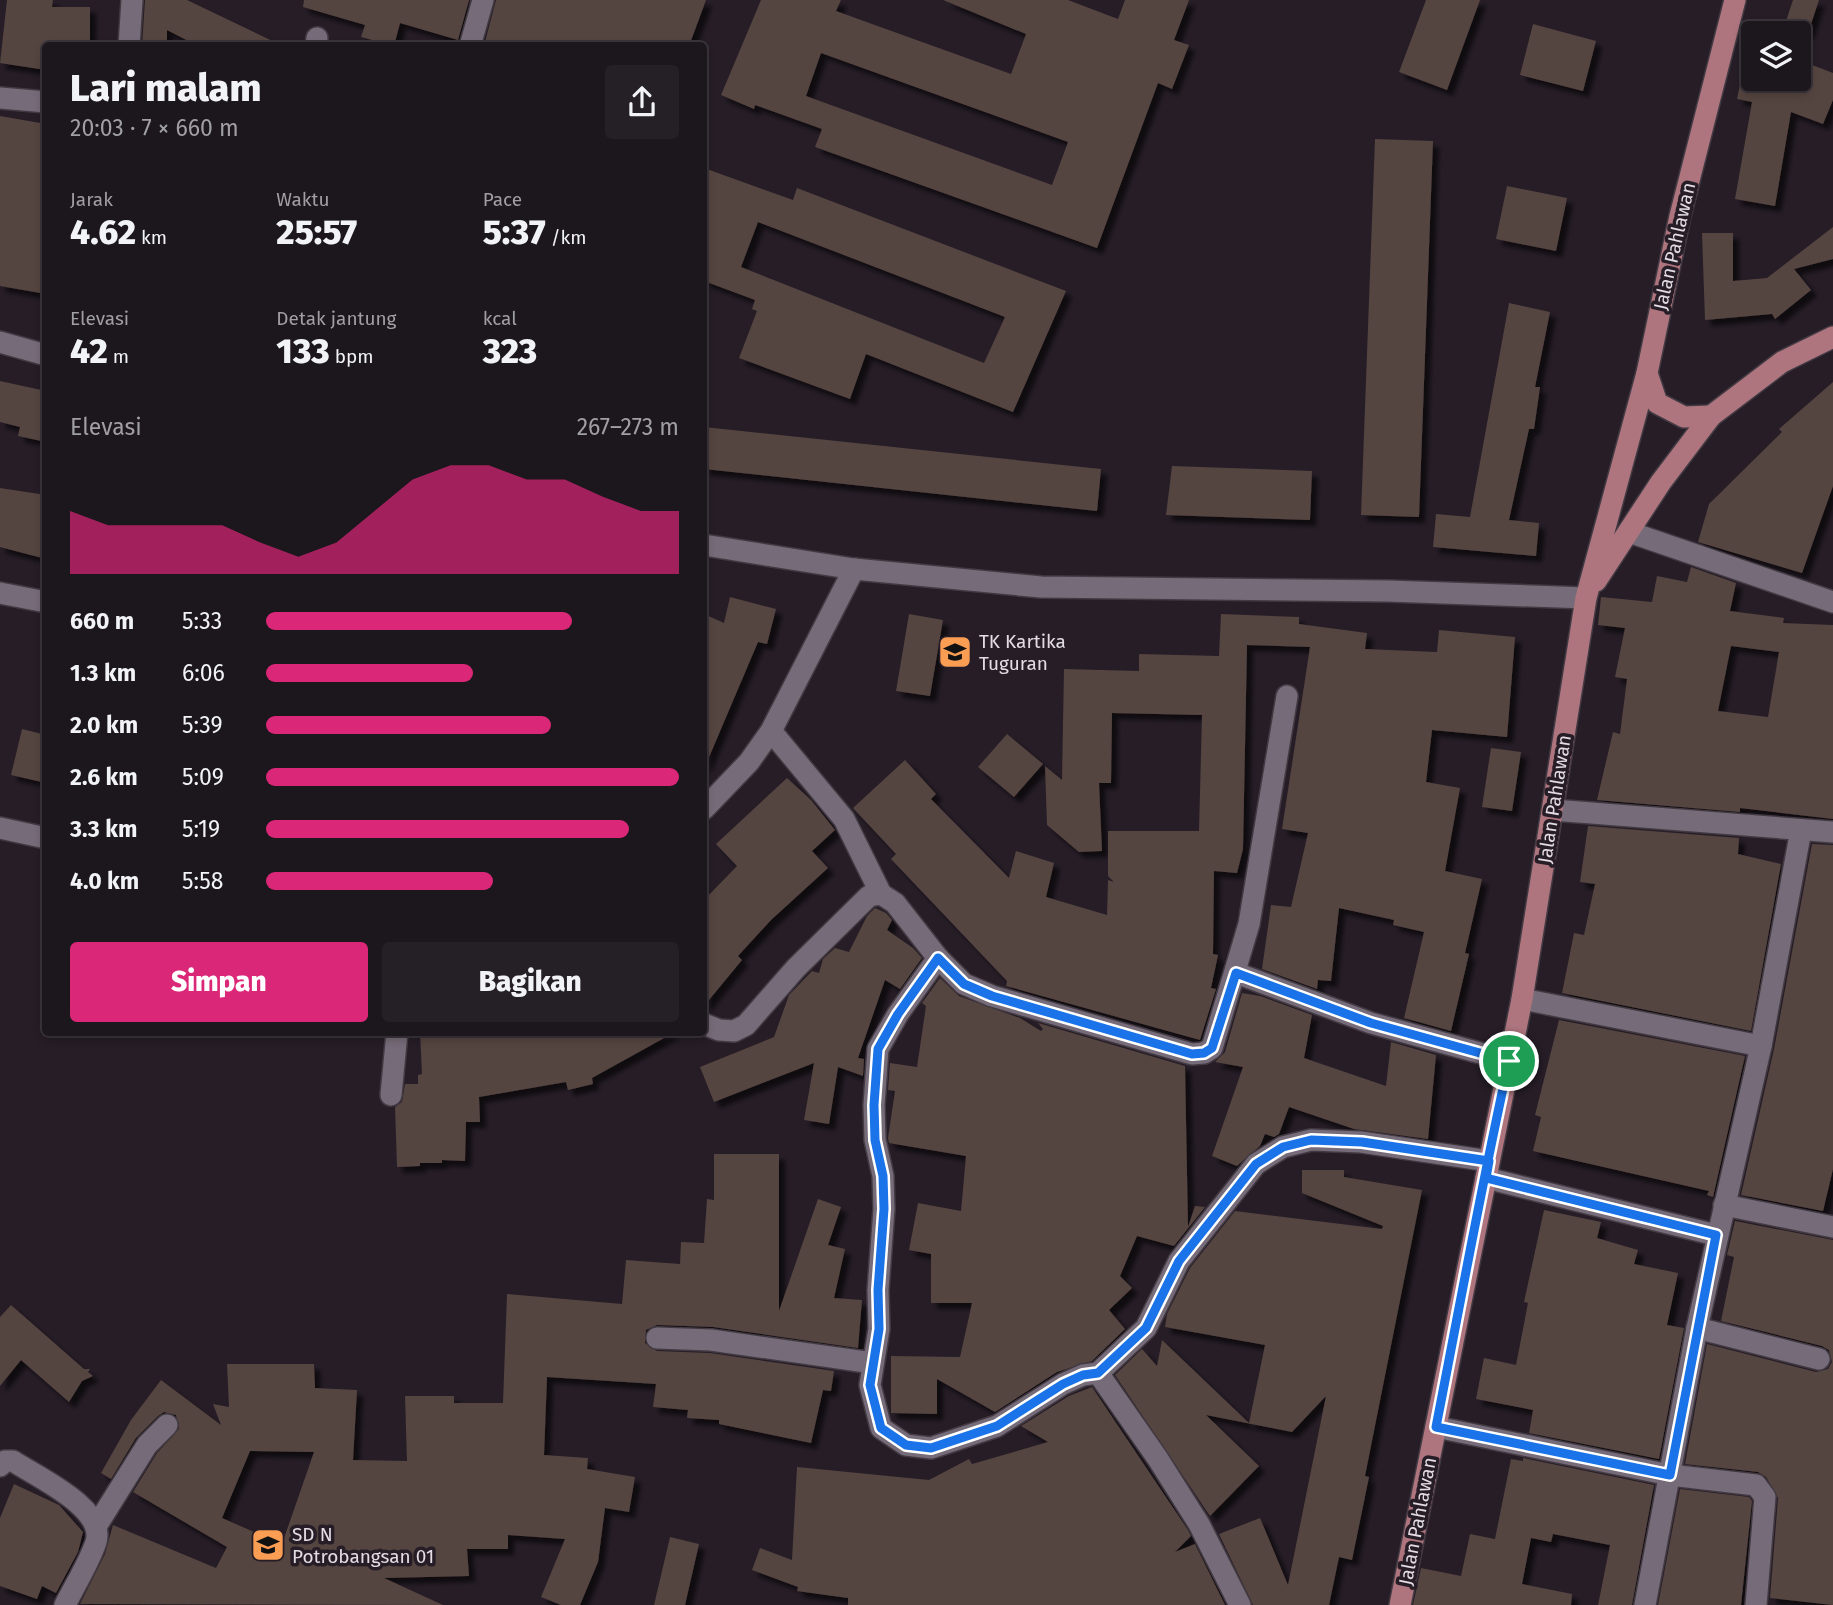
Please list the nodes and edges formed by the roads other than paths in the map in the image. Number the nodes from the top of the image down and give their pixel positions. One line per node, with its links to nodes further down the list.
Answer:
1 (132, 0): 4 (street)
2 (483, 0): 5 (street)
3 (1735, 0): 11 (main road, Jalan Pahlawan)
4 (129, 42)
5 (471, 42)
6 (0, 98): 7 (street)
7 (42, 102)
8 (0, 342): 10 (street)
9 (1831, 342): 12 (main road)
10 (42, 354)
11 (1647, 373): 12 (main road); 17 (main road, Jalan Pahlawan)
12 (1711, 416): 13 (main road)
13 (1629, 532): 17 (main road); 19 (street)
14 (707, 545): 15 (street)
15 (854, 569): 17 (street); 21 (street)
16 (0, 593): 18 (street)
17 (1586, 598): 23 (main road, Jalan Pahlawan)
18 (42, 601)
19 (1833, 602)
20 (1287, 696): 30 (street)
21 (771, 731): 22 (street); 28 (street)
22 (707, 806)
23 (1553, 810): 25 (street); 31 (main road, Jalan Pahlawan)
24 (0, 828): 27 (street)
25 (1801, 830): 26 (street); 34 (street)
26 (1833, 832)
27 (42, 837)
28 (881, 894): 29 (street); 32 (street)
29 (938, 958): 30 (street); 44 (street)
30 (1236, 973): 35 (street)
31 (1522, 999): 34 (street); 35 (main road, Jalan Pahlawan)
32 (707, 1025)
33 (397, 1036): 36 (street)
34 (1761, 1046): 38 (street)
35 (1509, 1061): 37 (main road, Jalan Pahlawan)
36 (391, 1095)
37 (1488, 1170): 40 (street); 45 (street); 47 (main road, Jalan Pahlawan)
38 (1724, 1205): 39 (street); 40 (street)
39 (1833, 1227)
40 (1716, 1235): 41 (street)
41 (1697, 1328): 43 (street); 49 (street)
42 (657, 1338): 44 (street)
43 (1819, 1359)
44 (873, 1363): 45 (street)
45 (1098, 1373): 52 (street)
46 (167, 1424): 50 (street)
47 (1436, 1427): 49 (street); 53 (main road, Jalan Pahlawan)
48 (0, 1466): 50 (street)
49 (1670, 1475): 54 (street); 55 (street)
50 (97, 1525): 51 (street)
51 (65, 1605)
52 (1240, 1605)
53 (1400, 1605)
54 (1645, 1605)
55 (1756, 1605)

